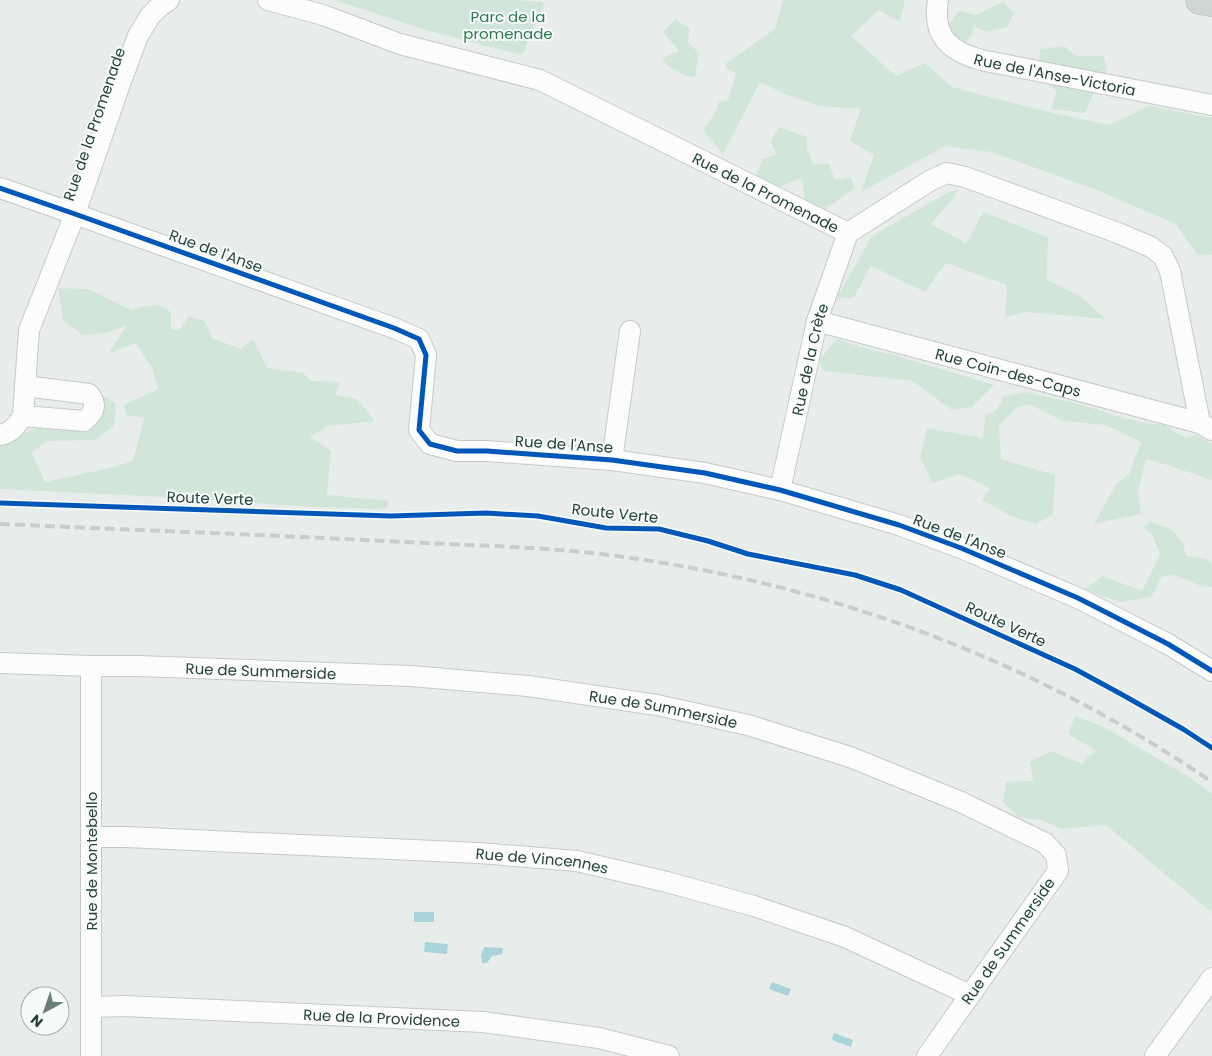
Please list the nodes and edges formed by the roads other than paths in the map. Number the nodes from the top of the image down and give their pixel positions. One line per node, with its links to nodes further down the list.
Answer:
1 (268, 0): 9 (street, Rue de la Promenade)
2 (938, 0): 6 (street, Rue de l'Anse-Victoria)
3 (1200, 0): 5 (main road)
4 (161, 2): 8 (street, Rue de la Promenade)
5 (1212, 2)
6 (1212, 105)
7 (0, 188): 8 (street, Rue de l'Anse)
8 (75, 214): 12 (street, Rue de la Promenade); 16 (street, Rue de l'Anse)
9 (848, 233): 10 (street, Rue de la Crète); 14 (street, Rue de la Promenade)
10 (817, 321): 14 (street, Rue Coin-des-Caps); 17 (street, Rue de la Crète)
11 (630, 331): 16 (street)
12 (26, 386): 13 (street, Rue de la Promenade); 13 (street)
13 (23, 416): 15 (street)
14 (1206, 427)
15 (3, 434)
16 (612, 460): 17 (street, Rue de l'Anse)
17 (780, 490): 20 (street, Rue de l'Anse)
18 (0, 663): 19 (street, Rue de Summerside)
19 (91, 666): 21 (street, Rue de Montebello); 23 (street, Rue de Summerside)
20 (1212, 671)
21 (92, 837): 23 (street, Rue de Vincennes); 24 (street, Rue de Montebello)
22 (1212, 978): 28 (street)
23 (970, 995): 27 (street, Rue de Summerside)
24 (91, 1006): 25 (street, Rue de Montebello); 26 (street, Rue de la Providence)
25 (90, 1056)
26 (669, 1056)
27 (927, 1056)
28 (1155, 1056)

